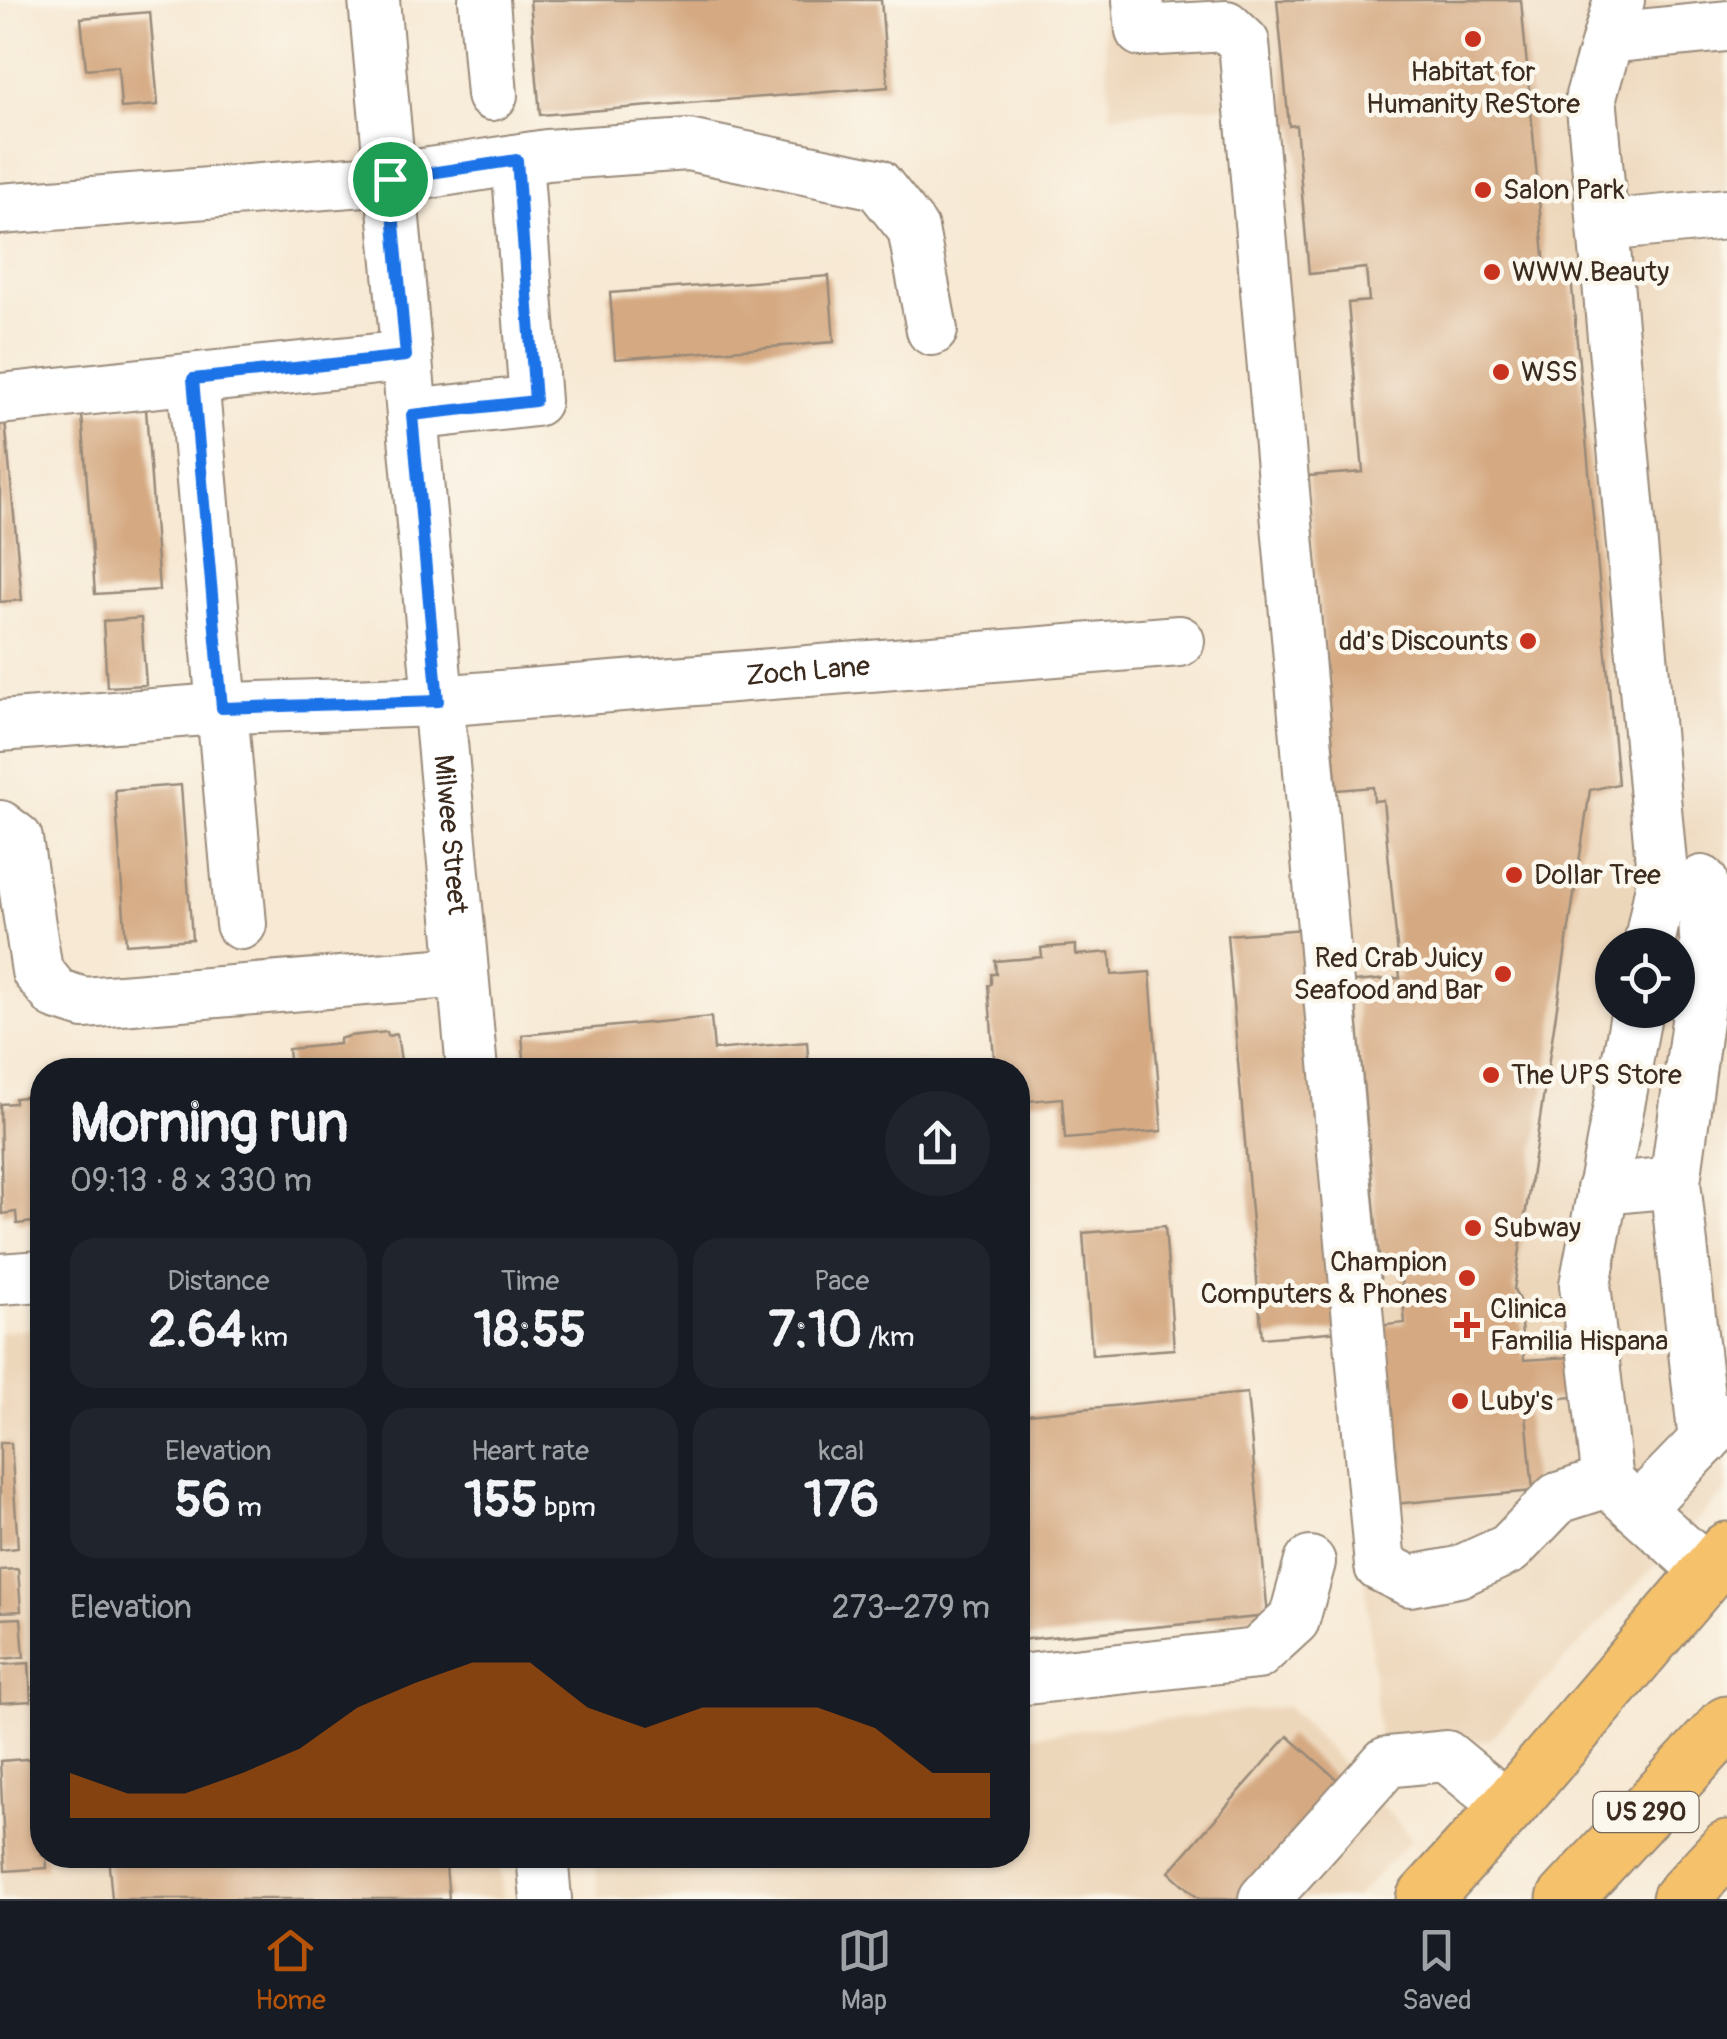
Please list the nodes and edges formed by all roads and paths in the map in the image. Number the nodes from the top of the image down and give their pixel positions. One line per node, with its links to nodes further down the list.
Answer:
1 (374, 0): 8 (street, Milwee Street)
2 (484, 0): 6 (street)
3 (1138, 0): 34 (street)
4 (1613, 19): 5 (street); 11 (street)
5 (1727, 26)
6 (492, 96)
7 (517, 160): 8 (street); 12 (street); 16 (street)
8 (390, 179): 9 (street); 13 (street, Milwee Street)
9 (0, 210)
10 (1727, 214): 11 (street)
11 (1603, 226): 22 (street)
12 (932, 330)
13 (406, 356): 14 (street); 16 (street, Milwee Street)
14 (193, 379): 15 (street); 19 (street)
15 (0, 400)
16 (412, 415): 18 (street, Milwee Street)
17 (1179, 641): 18 (street, Zoch Lane)
18 (438, 701): 19 (street, Zoch Lane); 26 (street, Milwee Street)
19 (222, 708): 20 (street, Zoch Lane); 23 (street)
20 (0, 726)
21 (0, 826): 26 (street)
22 (1696, 881): 24 (street); 25 (street)
23 (241, 924)
24 (1661, 928)
25 (1716, 954): 29 (street)
26 (462, 972): 28 (street, Milwee Street)
27 (1633, 1028): 30 (street)
28 (471, 1058)
29 (1675, 1182): 30 (street); 33 (street)
30 (1602, 1189): 34 (street)
31 (30, 1277): 32 (street)
32 (0, 1279)
33 (1715, 1429): 34 (street)
34 (1623, 1495): 35 (street)
35 (1717, 1561): 39 (main road)
36 (1310, 1562): 37 (street)
37 (1030, 1679)
38 (1727, 1724): 45 (main road, US 290)
39 (1508, 1806): 43 (street); 44 (main road)
40 (1727, 1848): 46 (main road)
41 (543, 1868): 42 (street)
42 (546, 1899)
43 (1264, 1899)
44 (1424, 1899)
45 (1565, 1899)
46 (1680, 1899)

